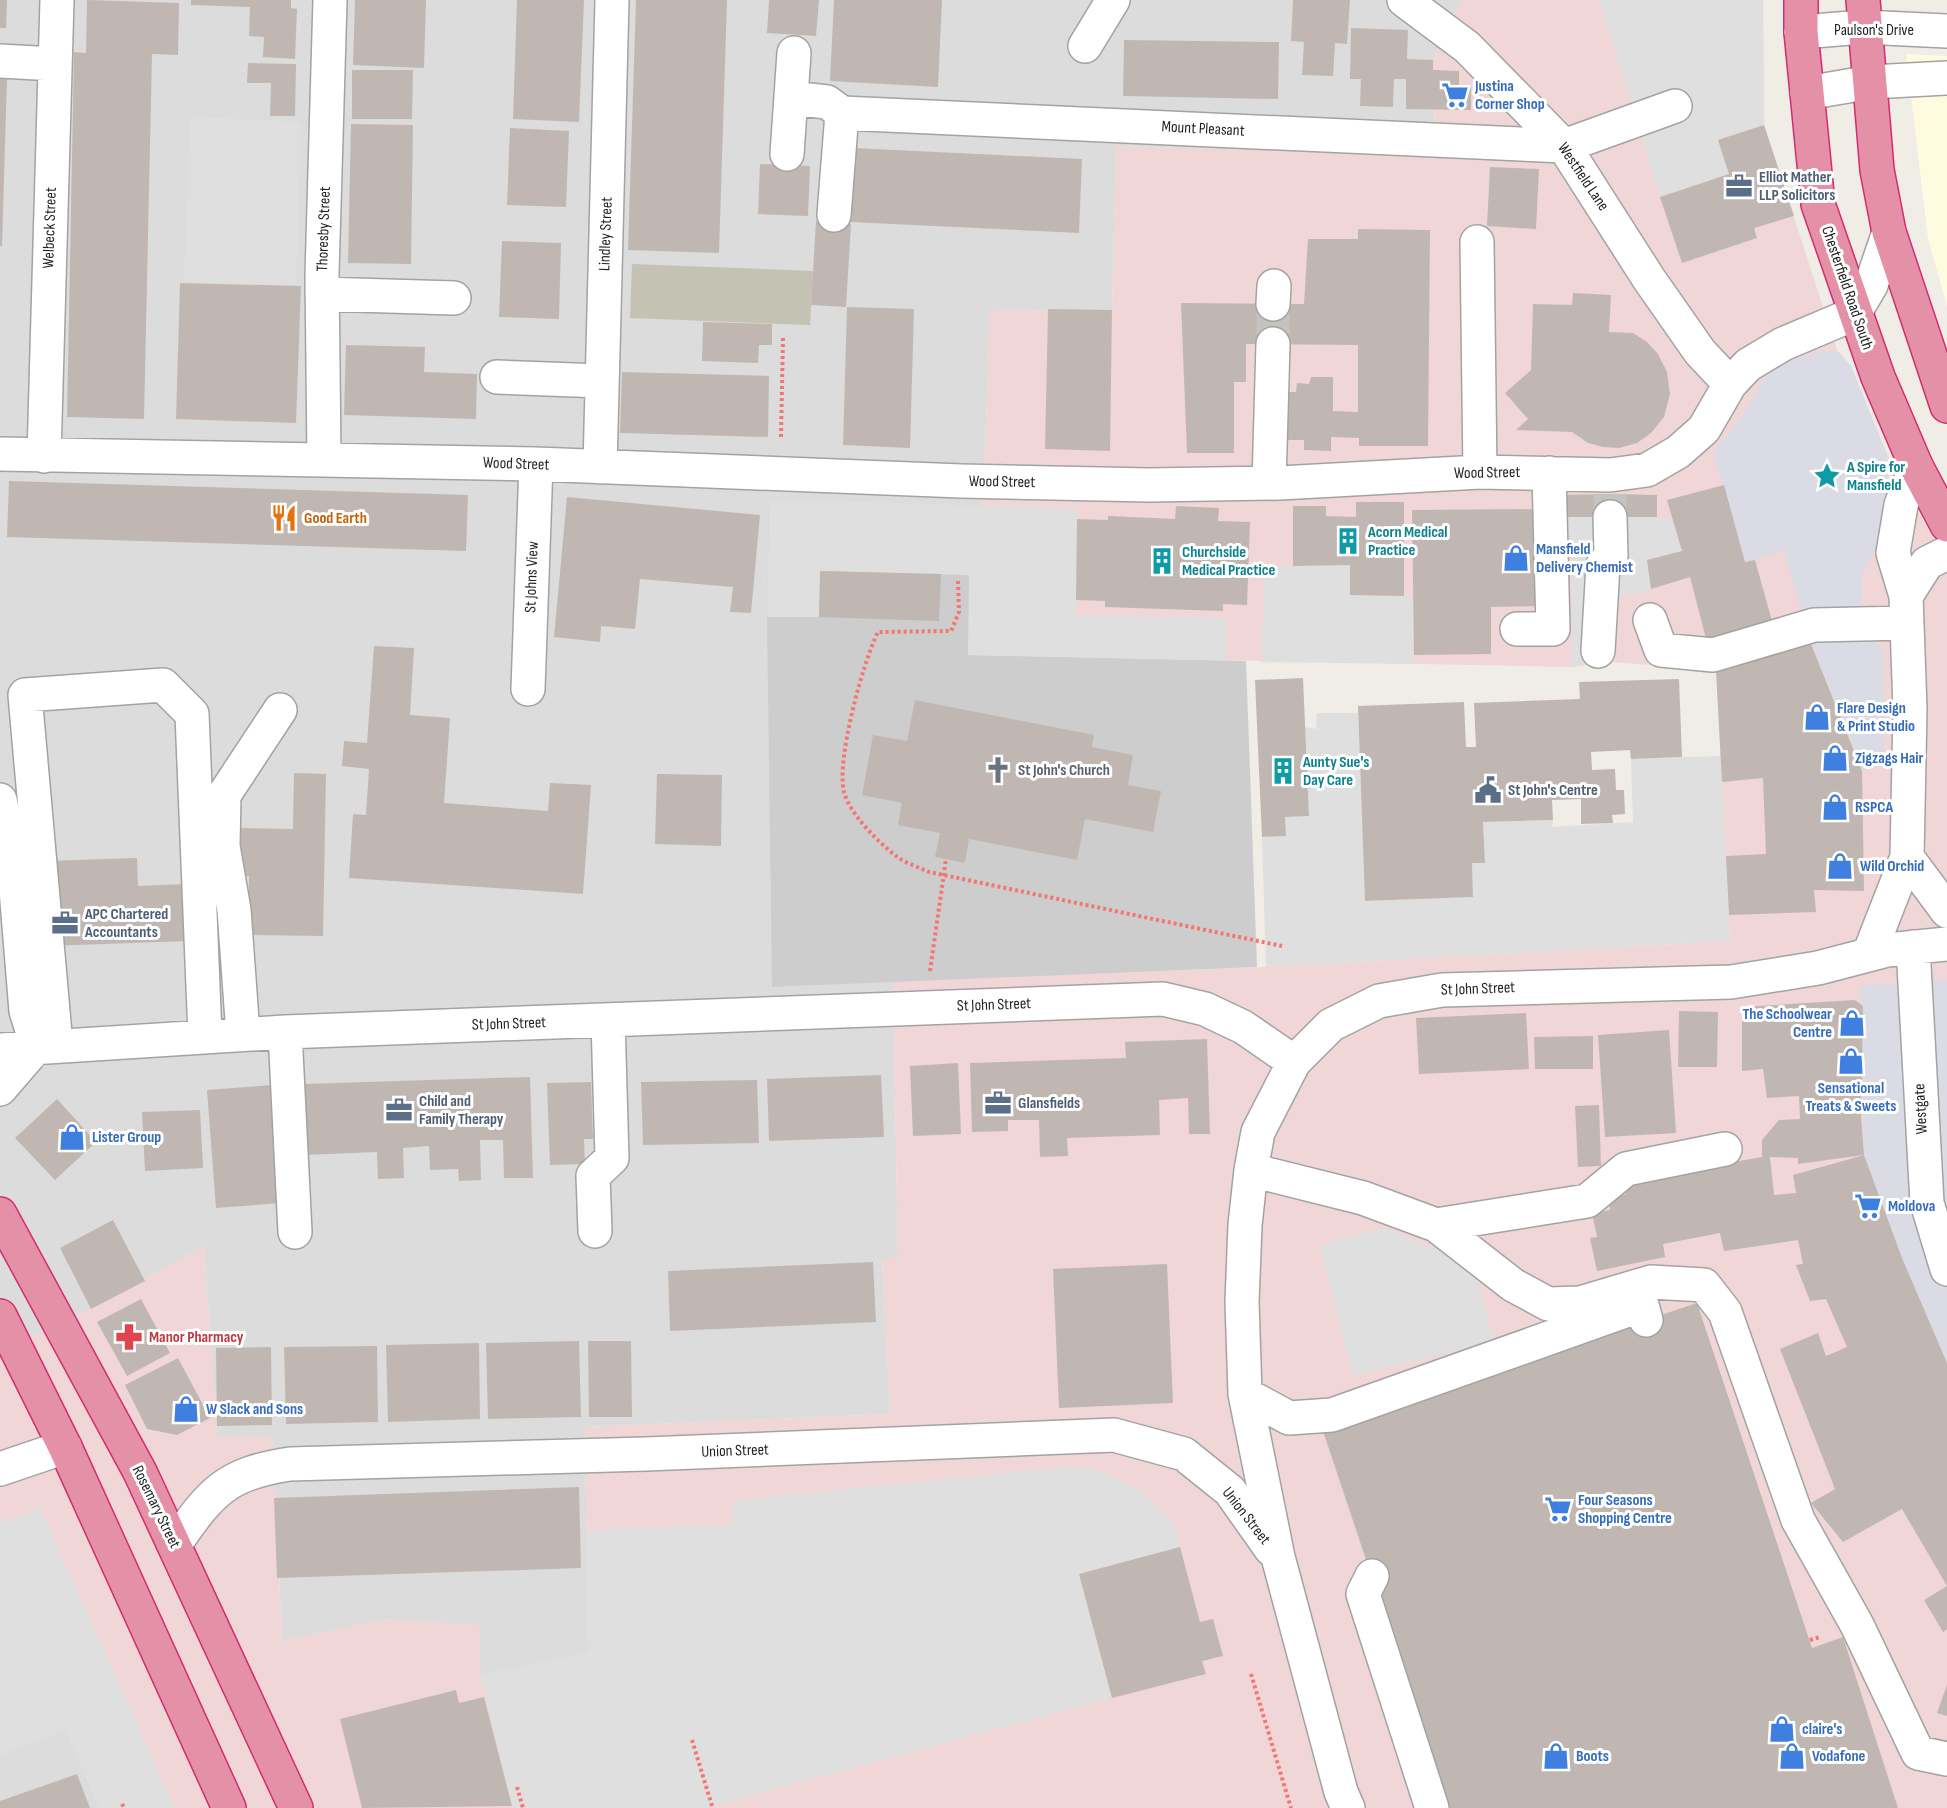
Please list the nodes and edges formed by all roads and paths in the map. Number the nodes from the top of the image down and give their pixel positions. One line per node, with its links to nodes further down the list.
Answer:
1 (57, 0): 13 (street, Welbeck Street)
2 (330, 0): 25 (street, Thoresby Street)
3 (612, 0): 31 (street, Lindley Street)
4 (1113, 0): 10 (street)
5 (1404, 0): 20 (street, Westfield Lane)
6 (1802, 0): 9 (highway, Chesterfield Road South)
7 (1863, 14): 8 (street, Paulson's Drive); 9 (street, Paulson's Drive); 15 (highway)
8 (1947, 31)
9 (1801, 32): 16 (highway, Chesterfield Road South)
10 (1085, 46)
11 (794, 53): 17 (street)
12 (0, 61): 13 (street)
13 (54, 64): 35 (street, Welbeck Street)
14 (1947, 78): 15 (street)
15 (1871, 82): 16 (street); 23 (highway)
16 (1807, 93): 27 (highway, Chesterfield Road South)
17 (791, 98): 19 (street); 21 (street)
18 (1675, 106): 20 (street)
19 (842, 113): 20 (street, Mount Pleasant); 22 (street)
20 (1564, 146): 32 (street, Westfield Lane)
21 (787, 154)
22 (834, 215)
23 (1889, 232): 27 (street); 33 (highway)
24 (1478, 243): 40 (street)
25 (322, 294): 26 (street); 36 (street, Thoresby Street)
26 (454, 298)
27 (1854, 314): 32 (street, Wood Street); 38 (highway, Chesterfield Road South)
28 (783, 337): 42 (path)
29 (1273, 344): 43 (street)
30 (497, 377): 31 (street)
31 (601, 381): 39 (street, Lindley Street)
32 (1730, 384): 44 (street, Wood Street)
33 (1947, 406)
34 (0, 454): 35 (street, Wood Street)
35 (44, 456): 36 (street, Wood Street)
36 (324, 459): 37 (street, Wood Street)
37 (536, 464): 39 (street, Wood Street); 52 (street, St Johns View)
38 (1916, 466): 45 (highway, Chesterfield Road South); 48 (street)
39 (600, 467): 42 (street, Wood Street)
40 (1480, 472): 41 (street, Wood Street); 43 (street, Wood Street)
41 (1550, 473): 44 (street, Wood Street); 50 (street)
42 (780, 474): 43 (street, Wood Street)
43 (1269, 483)
44 (1610, 496): 51 (street)
45 (1947, 525)
46 (1947, 553): 48 (street)
47 (958, 581): 57 (path)
48 (1906, 610): 49 (street); 55 (street)
49 (1650, 620)
50 (1517, 629)
51 (1598, 651)
52 (528, 689)
53 (280, 710): 66 (street)
54 (0, 800): 68 (street)
55 (1907, 857): 58 (street); 62 (street)
56 (946, 859): 57 (path)
57 (944, 875): 60 (path); 63 (path)
58 (1947, 911)
59 (1947, 944): 61 (street, St John Street)
60 (1282, 946)
61 (1913, 947): 62 (street, St John Street); 78 (street, Westgate)
62 (1869, 954): 70 (street, St John Street)
63 (924, 1008): 64 (street, St John Street); 70 (street, St John Street)
64 (608, 1020): 65 (street, St John Street); 76 (street)
65 (285, 1032): 66 (street, St John Street); 77 (street)
66 (243, 1034): 67 (street, St John Street)
67 (205, 1036): 68 (street, St John Street); 68 (street)
68 (46, 1045): 69 (street, St John Street); 71 (street)
69 (0, 1050)
70 (1294, 1062): 73 (street)
71 (0, 1089)
72 (1725, 1149): 75 (street)
73 (1251, 1170): 75 (street); 81 (street)
74 (0, 1214): 84 (highway, Rosemary Street)
75 (1436, 1225): 89 (street)
76 (595, 1231)
77 (295, 1232)
78 (1947, 1269)
79 (0, 1316): 82 (highway)
80 (1646, 1320): 81 (street)
81 (1245, 1394): 85 (street)
82 (65, 1447): 83 (street); 93 (highway)
83 (0, 1469)
84 (175, 1544): 85 (street, Union Street); 94 (highway, Rosemary Street)
85 (1278, 1557): 91 (street)
86 (1371, 1576): 97 (street)
87 (1251, 1674): 96 (path)
88 (692, 1740): 92 (path)
89 (1947, 1759)
90 (518, 1786): 95 (path)
91 (1341, 1802)
92 (712, 1806)
93 (229, 1808)
94 (296, 1808)
95 (523, 1808)
96 (1291, 1808)
97 (1432, 1808)

